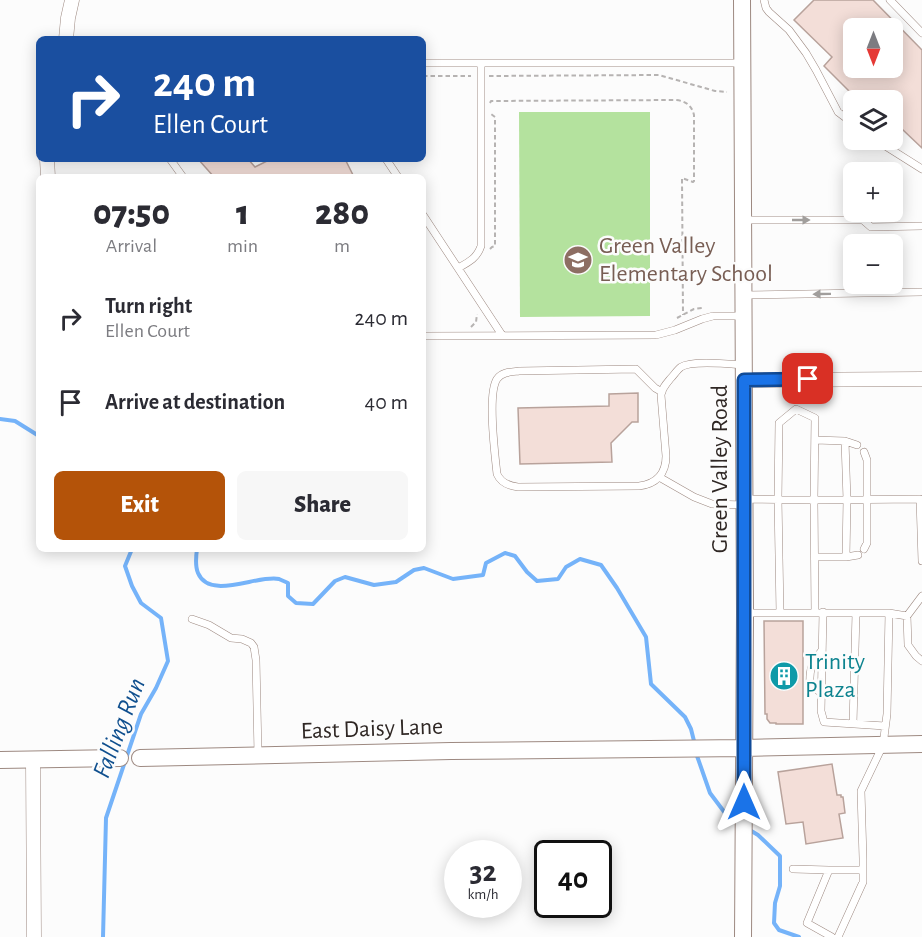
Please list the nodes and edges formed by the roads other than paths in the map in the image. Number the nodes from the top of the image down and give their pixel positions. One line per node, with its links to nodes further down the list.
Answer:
1 (72, 0): 6 (street)
2 (742, 0): 9 (street, Green Valley Road)
3 (764, 0): 10 (lane)
4 (890, 0): 5 (lane)
5 (922, 33)
6 (66, 36)
7 (426, 63): 8 (lane)
8 (481, 63): 9 (lane); 16 (lane)
9 (742, 63): 14 (street, Green Valley Road)
10 (843, 116)
11 (892, 150): 12 (lane)
12 (922, 169)
13 (426, 220): 16 (lane)
14 (742, 220): 15 (lane, one-way to 15); 18 (street, Green Valley Road)
15 (922, 226)
16 (458, 268): 20 (lane)
17 (922, 292): 18 (lane, one-way to 18)
18 (742, 295): 19 (street, Green Valley Road)
19 (743, 316): 20 (lane); 22 (street, Green Valley Road)
20 (502, 335): 21 (lane)
21 (426, 336)
22 (744, 372): 23 (street); 24 (lane); 34 (street, Green Valley Road)
23 (922, 379)
24 (662, 392): 29 (lane); 29 (lane)
25 (815, 440): 26 (lane); 30 (lane); 31 (lane)
26 (845, 441): 27 (lane); 32 (lane)
27 (857, 445)
28 (864, 452): 33 (lane)
29 (659, 477): 34 (lane)
30 (778, 499): 31 (lane); 34 (lane); 41 (lane)
31 (814, 500): 32 (lane); 36 (lane)
32 (847, 500): 33 (lane); 35 (lane)
33 (866, 500): 35 (lane); 37 (lane)
34 (744, 502): 40 (street, Green Valley Road)
35 (846, 556): 36 (lane)
36 (815, 557): 39 (lane)
37 (922, 561)
38 (922, 596): 44 (lane)
39 (819, 612): 41 (lane); 42 (lane); 46 (lane)
40 (745, 613): 41 (lane); 53 (street, Green Valley Road)
41 (780, 613)
42 (856, 613): 43 (lane); 49 (lane)
43 (889, 613): 44 (lane); 50 (lane)
44 (907, 616): 47 (lane)
45 (192, 619): 54 (lane)
46 (822, 650): 48 (lane); 48 (lane)
47 (922, 661)
48 (821, 693): 49 (lane)
49 (853, 724): 50 (lane)
50 (885, 726): 52 (lane)
51 (922, 744): 52 (street, East Daisy Lane)
52 (883, 745): 53 (street, East Daisy Lane); 61 (lane)
53 (744, 748): 54 (street, East Daisy Lane); 63 (street, Green Valley Road)
54 (258, 756): 56 (street, East Daisy Lane)
55 (120, 758): 56 (street, East Daisy Lane); 58 (street, East Daisy Lane)
56 (140, 758)
57 (0, 760): 58 (street, East Daisy Lane)
58 (33, 760): 62 (street)
59 (793, 869): 60 (lane)
60 (829, 870): 61 (lane); 64 (lane)
61 (863, 870): 65 (lane)
62 (34, 937)
63 (743, 937)
64 (832, 937)
65 (838, 937)

